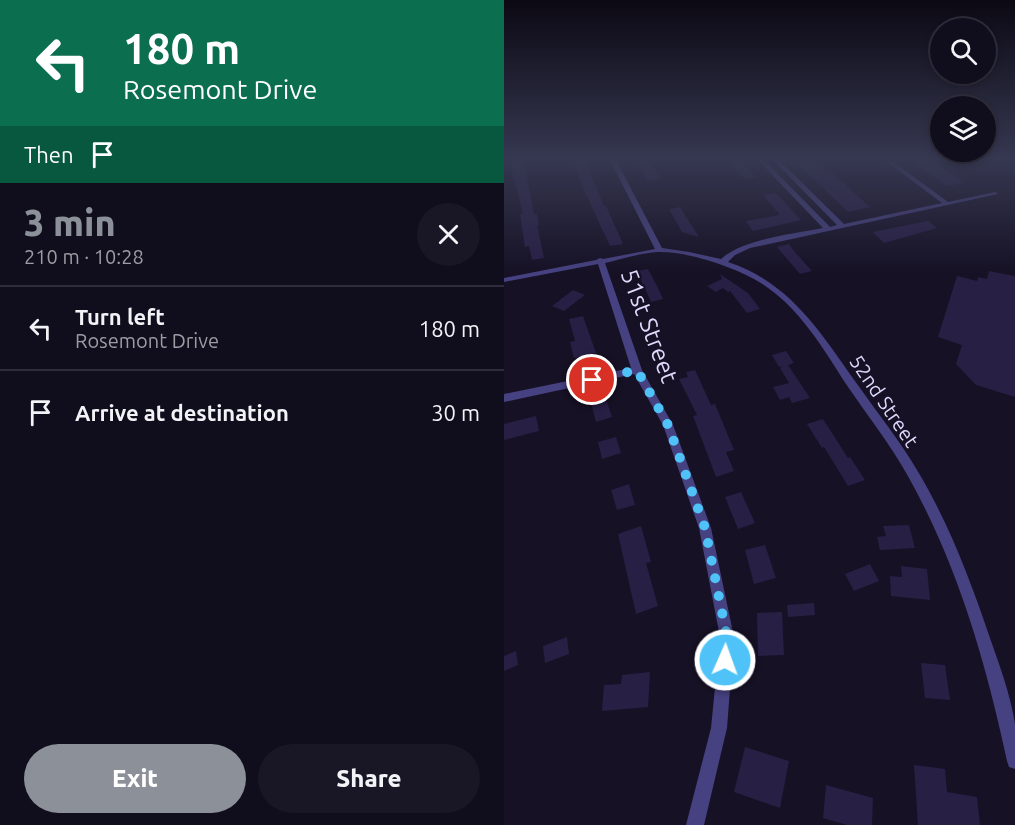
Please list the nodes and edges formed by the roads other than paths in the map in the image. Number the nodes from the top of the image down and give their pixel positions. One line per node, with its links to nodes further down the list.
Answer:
1 (632, 196): 9 (street)
2 (796, 196): 8 (street)
3 (812, 196): 7 (street)
4 (937, 196): 6 (street)
5 (983, 196): 6 (street)
6 (947, 204): 7 (street)
7 (842, 226): 8 (street)
8 (828, 229): 11 (street)
9 (659, 250): 10 (street, 52nd Street); 11 (street, 52nd Street)
10 (600, 260): 12 (street, 52nd Street); 13 (street, 51st Street)
11 (723, 262): 15 (street, 52nd Street)
12 (504, 280)
13 (637, 370): 14 (street); 16 (street, 51st Street)
14 (504, 398)
15 (1015, 761)
16 (695, 825)

